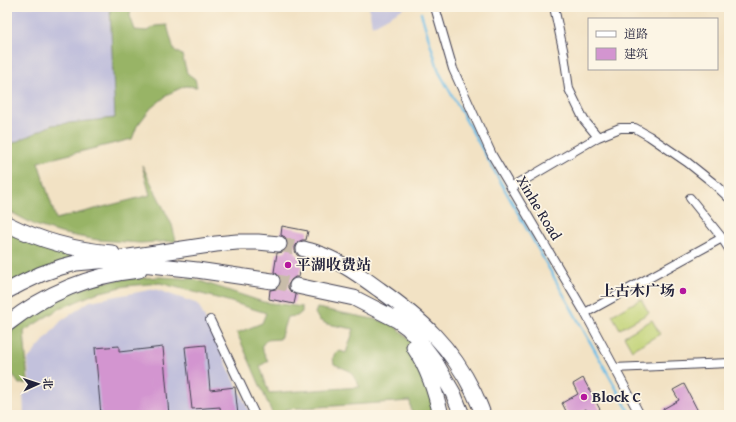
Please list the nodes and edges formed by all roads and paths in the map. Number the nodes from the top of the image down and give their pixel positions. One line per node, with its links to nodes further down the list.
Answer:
1 (435, 7): 4 (street, Xinhe Road)
2 (554, 7): 3 (street)
3 (598, 137): 4 (street); 6 (street)
4 (511, 188): 20 (street, Xinhe Road)
5 (690, 198): 8 (street)
6 (729, 198)
7 (7, 224): 10 (highway)
8 (722, 238): 12 (street); 20 (street)
9 (279, 244): 10 (highway)
10 (195, 248): 17 (highway)
11 (304, 249): 14 (highway)
12 (729, 249)
13 (197, 270): 15 (highway); 19 (highway); 22 (highway)
14 (359, 275): 28 (highway); 29 (highway)
15 (272, 281)
16 (297, 286): 18 (highway)
17 (7, 291)
18 (354, 298): 26 (highway); 27 (highway)
19 (7, 299)
20 (585, 313): 24 (street, Xinhe Road)
21 (210, 320): 25 (street)
22 (7, 324)
23 (729, 363): 24 (street)
24 (614, 368): 30 (street, Xinhe Road)
25 (255, 415)
26 (441, 415)
27 (462, 415)
28 (471, 415)
29 (484, 415)
30 (640, 415)

